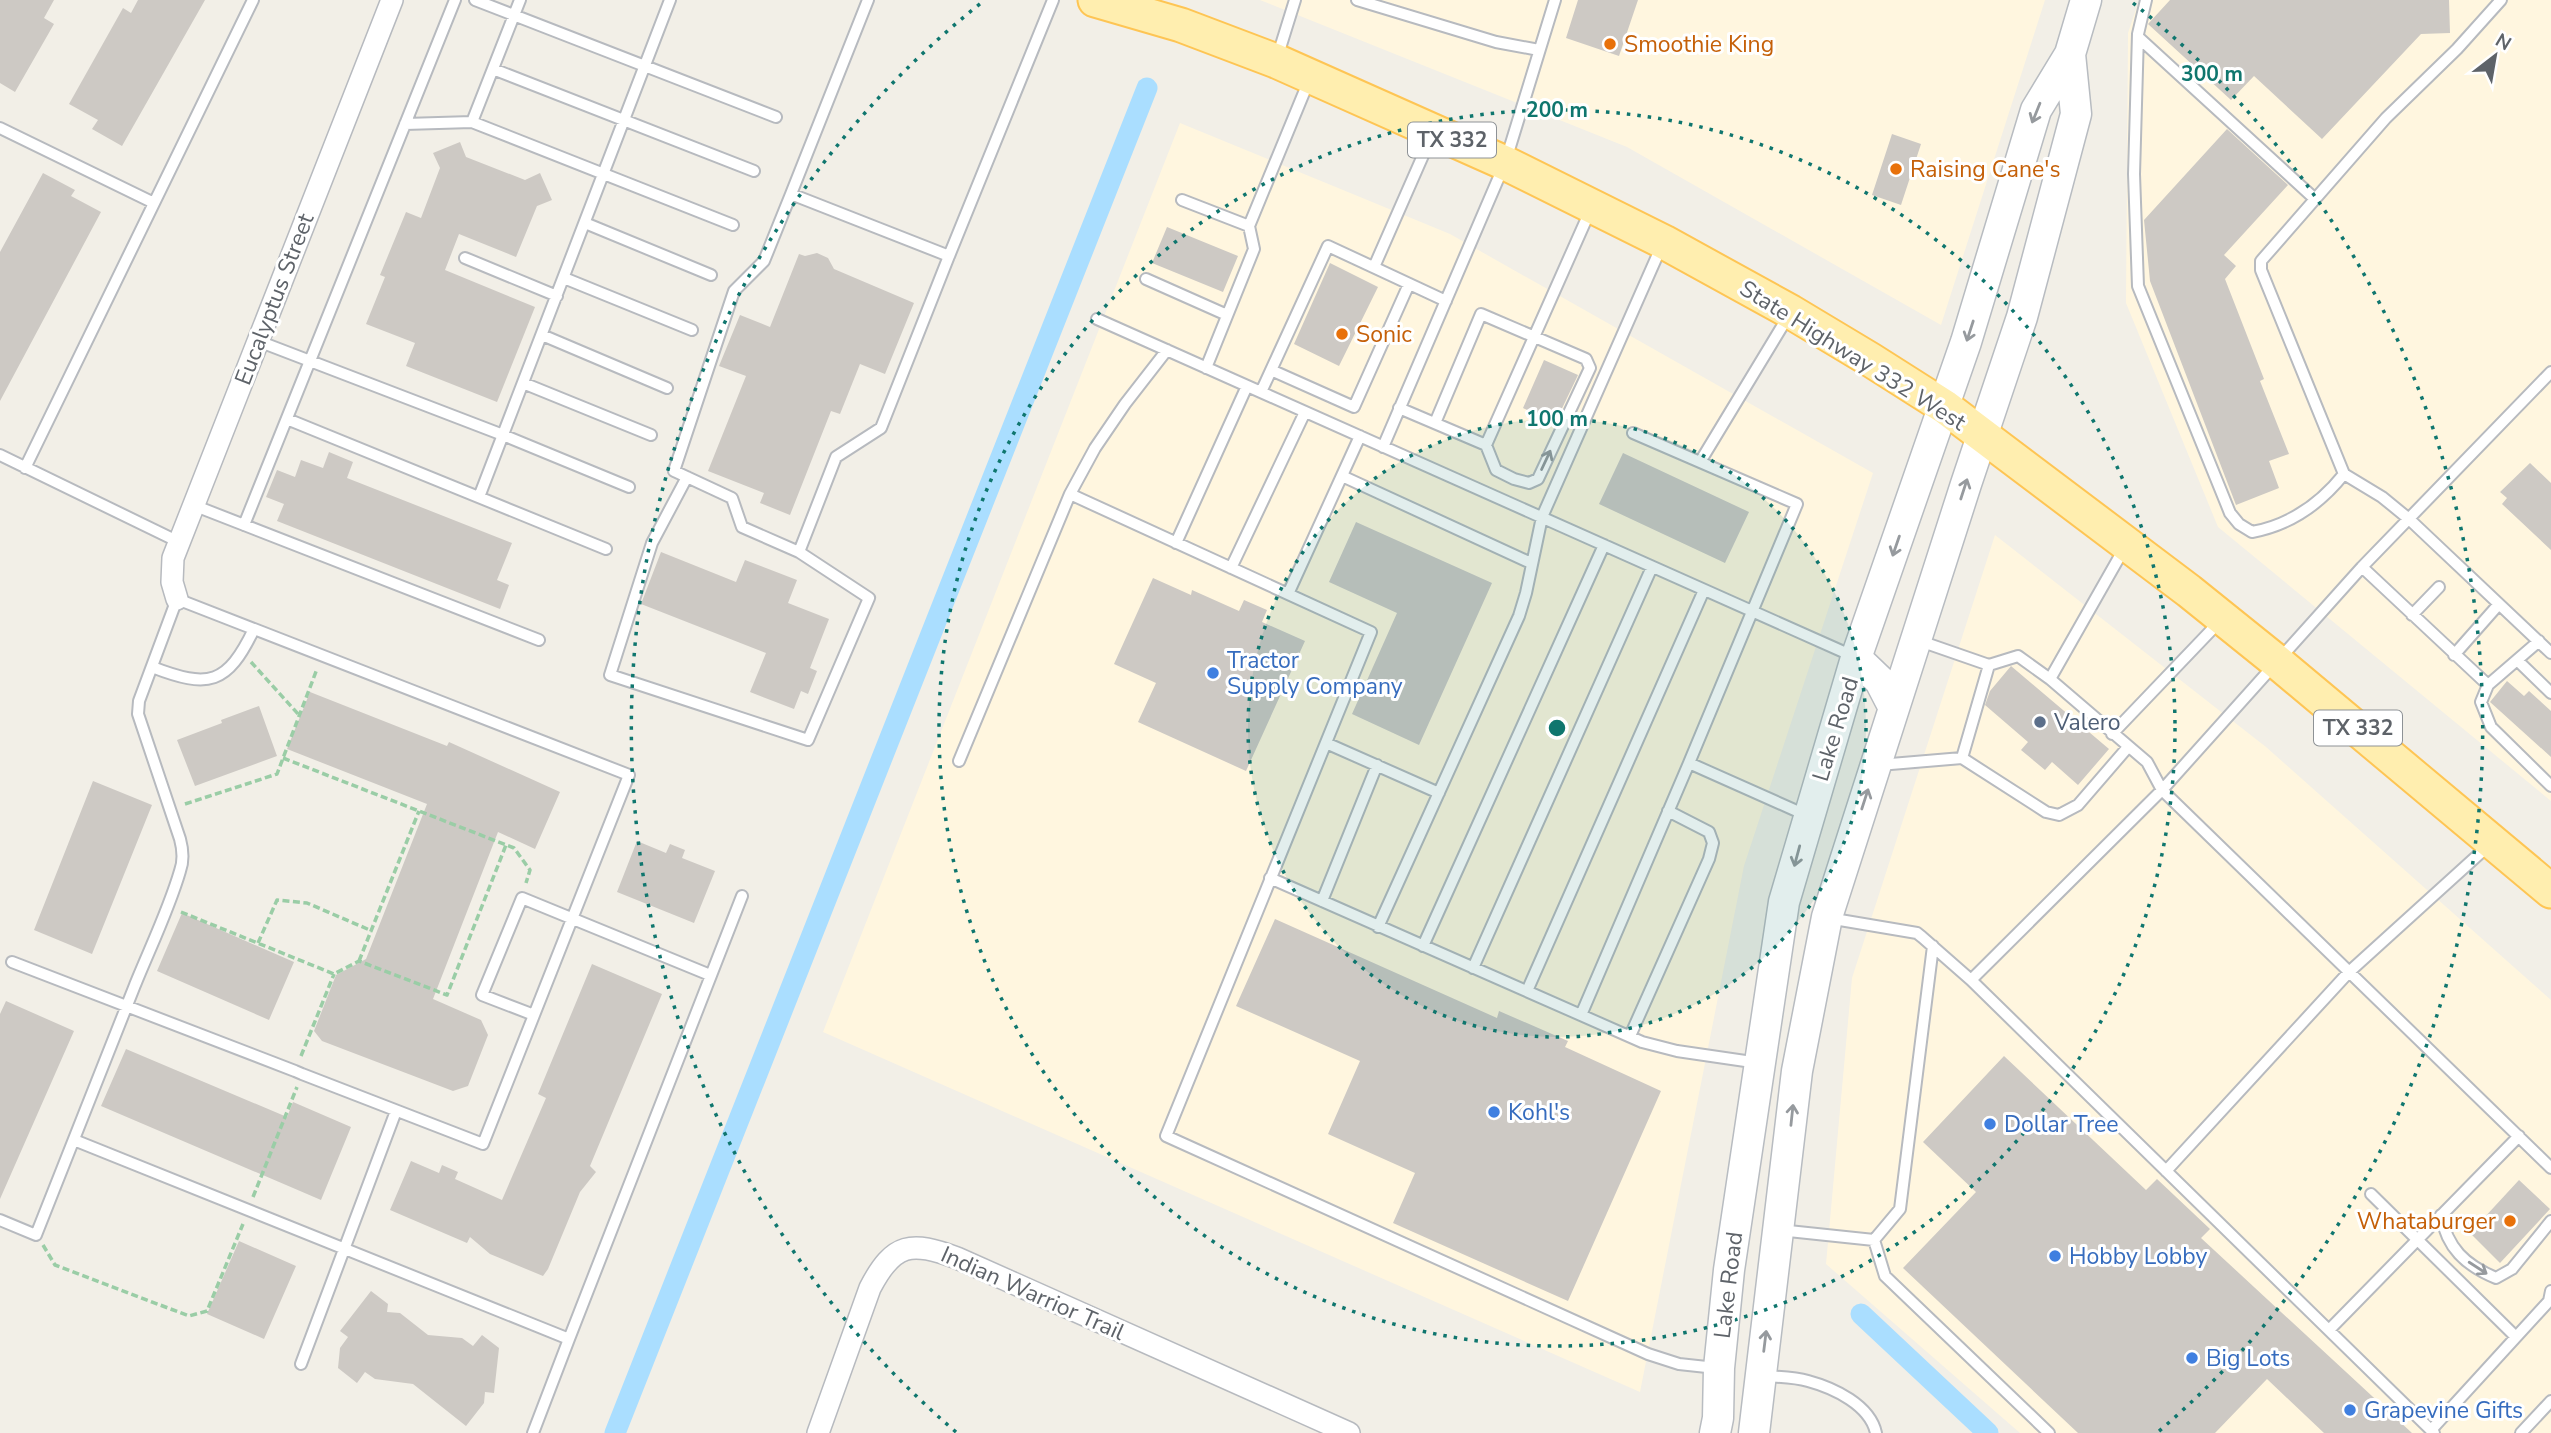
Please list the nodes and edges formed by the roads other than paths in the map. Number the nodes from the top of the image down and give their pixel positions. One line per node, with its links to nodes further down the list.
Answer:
1 (253, 0): 36 (lane)
2 (392, 0): 57 (street, Eucalyptus Street)
3 (455, 0): 27 (lane)
4 (475, 0): 16 (lane)
5 (520, 0): 16 (lane)
6 (670, 0): 21 (lane)
7 (868, 0): 33 (lane)
8 (1053, 0): 42 (lane)
9 (1096, 0): 20 (main road, State Highway 332 West / TX 332)
10 (1295, 0): 20 (lane)
11 (1357, 0): 18 (lane)
12 (1555, 0): 18 (lane)
13 (2086, 0): 19 (street, Lake Road)
14 (2146, 0): 17 (lane)
15 (2501, 0): 34 (lane)
16 (514, 15): 21 (lane); 22 (lane)
17 (2138, 37): 34 (lane); 82 (lane)
18 (1539, 50): 30 (lane)
19 (2070, 54): 67 (street, Lake Road, one-way to 67); 76 (street, Lake Road)
20 (1276, 61): 23 (main road, State Highway 332 West / TX 332)
21 (645, 66): 24 (lane); 25 (lane)
22 (493, 69): 25 (lane); 26 (lane)
23 (1311, 76): 29 (main road, State Highway 332 West / TX 332); 40 (lane)
24 (776, 117)
25 (624, 120): 31 (lane); 32 (lane)
26 (472, 122): 27 (lane); 32 (lane)
27 (405, 124): 59 (lane)
28 (0, 128): 36 (lane)
29 (1433, 132): 30 (main road, State Highway 332 West / TX 332); 44 (lane)
30 (1505, 163): 37 (main road, State Highway 332 West / TX 332); 50 (lane)
31 (754, 171)
32 (604, 173): 38 (lane); 39 (lane)
33 (791, 194): 42 (lane); 84 (lane)
34 (2315, 199): 82 (lane)
35 (1182, 201): 40 (lane)
36 (154, 204): 81 (lane)
37 (1592, 206): 41 (main road, State Highway 332 West / TX 332); 56 (lane)
38 (585, 223): 45 (lane); 46 (lane)
39 (733, 225)
40 (1249, 226): 52 (lane)
41 (1664, 242): 51 (main road, State Highway 332 West / TX 332); 89 (lane)
42 (949, 256): 97 (lane)
43 (465, 258): 49 (lane)
44 (1374, 267): 48 (lane); 61 (lane)
45 (711, 275)
46 (564, 278): 49 (lane); 54 (lane)
47 (1146, 279): 52 (lane)
48 (1409, 284): 50 (lane); 61 (lane)
49 (557, 296): 55 (lane)
50 (1446, 301): 68 (lane)
51 (1791, 312): 67 (main road, State Highway 332 West / TX 332); 80 (lane)
52 (1227, 315): 60 (lane)
53 (1097, 319): 58 (lane)
54 (691, 330)
55 (542, 335): 63 (lane); 65 (lane)
56 (1534, 337): 71 (lane); 77 (lane); 77 (lane, one-way to 56)
57 (258, 341): 59 (lane); 88 (street, Eucalyptus Street)
58 (1167, 350): 60 (lane); 86 (lane)
59 (310, 361): 70 (lane); 73 (lane)
60 (1206, 368): 64 (lane)
61 (1271, 370): 66 (lane)
62 (2551, 372): 90 (lane)
63 (523, 383): 73 (lane); 74 (lane)
64 (1247, 386): 66 (lane); 93 (lane)
65 (667, 388)
66 (1261, 392): 69 (lane)
67 (1945, 407): 76 (main road, State Highway 332 West / TX 332); 116 (street, Lake Road, one-way to 116)
68 (1399, 408): 71 (lane); 78 (lane)
69 (1305, 412): 75 (lane); 100 (lane)
70 (287, 419): 87 (lane); 91 (lane)
71 (1435, 423): 77 (lane)
72 (1633, 433): 80 (lane)
73 (503, 435): 85 (lane); 87 (lane)
74 (651, 435)
75 (1360, 436): 78 (lane); 83 (lane)
76 (1982, 436): 94 (main road, State Highway 332 West / TX 332); 112 (street, Lake Road, one-way to 76)
77 (1486, 445)
78 (1383, 447): 89 (lane)
79 (0, 455): 81 (lane)
80 (1700, 462): 107 (lane)
81 (25, 468): 92 (lane)
82 (2344, 474): 90 (lane)
83 (1342, 476): 98 (lane); 104 (lane)
84 (687, 477): 97 (lane); 97 (lane)
85 (629, 487)
86 (1070, 494): 93 (lane); 130 (lane)
87 (480, 497): 96 (lane)
88 (193, 505): 91 (lane); 92 (street, Eucalyptus Street)
89 (1542, 517): 95 (lane); 98 (lane)
90 (2409, 519): 101 (lane); 106 (lane)
91 (244, 525): 111 (lane)
92 (179, 542): 105 (street, Eucalyptus Street)
93 (1176, 543): 100 (lane)
94 (2126, 544): 109 (main road, State Highway 332 West / TX 332); 121 (lane)
95 (1604, 545): 99 (lane); 149 (lane)
96 (606, 549)
97 (799, 552)
98 (1531, 564): 136 (lane)
99 (1652, 567): 103 (lane); 152 (lane)
100 (1231, 568): 104 (lane)
101 (2362, 568): 108 (lane); 117 (lane)
102 (2439, 587): 108 (lane)
103 (1704, 590): 107 (lane); 156 (lane)
104 (1288, 594): 126 (lane)
105 (177, 599): 110 (lane); 120 (lane)
106 (2499, 604): 113 (lane); 115 (lane)
107 (1754, 612): 116 (lane); 131 (lane)
108 (2412, 615): 115 (lane)
109 (2223, 618): 117 (main road, State Highway 332 West / TX 332); 125 (lane)
110 (254, 629): 120 (lane); 147 (lane)
111 (539, 640)
112 (1916, 640): 119 (lane); 124 (street, Lake Road)
113 (2539, 641): 114 (lane); 118 (lane)
114 (2551, 653)
115 (2454, 654): 122 (lane)
116 (1856, 658): 124 (street); 127 (street, Lake Road)
117 (2276, 661): 135 (lane); 140 (main road, State Highway 332 West / TX 332)
118 (2518, 661): 122 (lane); 123 (lane)
119 (1989, 665): 121 (lane); 129 (lane)
120 (152, 667): 157 (lane)
121 (2050, 679): 125 (lane)
122 (2488, 685): 134 (lane)
123 (2551, 693)
124 (1894, 708): 133 (street, Lake Road)
125 (2112, 734): 128 (lane)
126 (1326, 743): 132 (lane); 141 (lane)
127 (1830, 747): 133 (street); 138 (street, Lake Road)
128 (2129, 747): 129 (lane); 135 (lane)
129 (1962, 758): 133 (lane)
130 (960, 761)
131 (1689, 763): 137 (lane); 138 (lane)
132 (1377, 765): 136 (lane); 144 (lane)
133 (1876, 765): 139 (street, Lake Road, one-way to 133)
134 (2551, 786)
135 (2162, 790): 153 (lane); 155 (lane)
136 (1439, 793): 148 (lane)
137 (1668, 811): 159 (lane); 160 (lane)
138 (1808, 816): 139 (street); 145 (street, Lake Road, one-way to 145)
139 (1853, 835): 146 (street, Lake Road)
140 (2493, 841): 142 (main road, State Highway 332 West / TX 332); 153 (lane)
141 (1270, 878): 144 (lane); 182 (lane)
142 (2551, 891)
143 (742, 896): 154 (lane)
144 (1322, 901): 148 (lane)
145 (1784, 902): 146 (street); 161 (street, Lake Road)
146 (1827, 918): 150 (lane); 162 (street, Lake Road)
147 (573, 919): 154 (lane); 158 (lane); 158 (lane)
148 (1378, 927): 149 (lane)
149 (1423, 946): 152 (lane)
150 (1933, 946): 155 (lane); 175 (lane)
151 (12, 962): 157 (lane)
152 (1473, 968): 156 (lane)
153 (2349, 972): 164 (lane); 167 (lane)
154 (710, 975): 180 (lane)
155 (1971, 980): 167 (lane)
156 (1527, 992): 159 (lane)
157 (127, 1006): 163 (lane); 165 (lane)
158 (534, 1015): 163 (lane)
159 (1581, 1015): 160 (lane)
160 (1629, 1036): 161 (lane)
161 (1760, 1063): 162 (street); 172 (street, Lake Road)
162 (1797, 1071): 173 (street, Lake Road, one-way to 162)
163 (396, 1111): 176 (lane)
164 (2519, 1136): 166 (lane); 169 (lane)
165 (74, 1140): 170 (lane); 176 (lane)
166 (2551, 1168)
167 (2166, 1171): 178 (lane)
168 (2371, 1194): 174 (lane)
169 (2441, 1215): 171 (lane, one-way to 171); 174 (lane)
170 (0, 1220)
171 (2551, 1222)
172 (1735, 1226): 173 (street); 182 (street, Lake Road)
173 (1779, 1230): 175 (lane); 183 (street, Lake Road, one-way to 173)
174 (2417, 1239): 178 (lane); 179 (lane)
175 (1874, 1240): 192 (lane)
176 (344, 1249): 180 (lane); 181 (lane)
177 (2551, 1291): 179 (lane)
178 (2329, 1330): 185 (lane)
179 (2516, 1337): 185 (lane)
180 (569, 1339): 186 (lane)
181 (301, 1363)
182 (1718, 1368): 183 (street); 189 (street, Lake Road)
183 (1761, 1376): 190 (street, Lake Road); 191 (lane)
184 (2550, 1405): 193 (lane)
185 (2432, 1432)
186 (533, 1433)
187 (818, 1433): 188 (street, Indian Warrior Trail)
188 (1349, 1433)
189 (1715, 1433)
190 (1754, 1433)
191 (1876, 1433)
192 (2049, 1433)
193 (2521, 1433)

